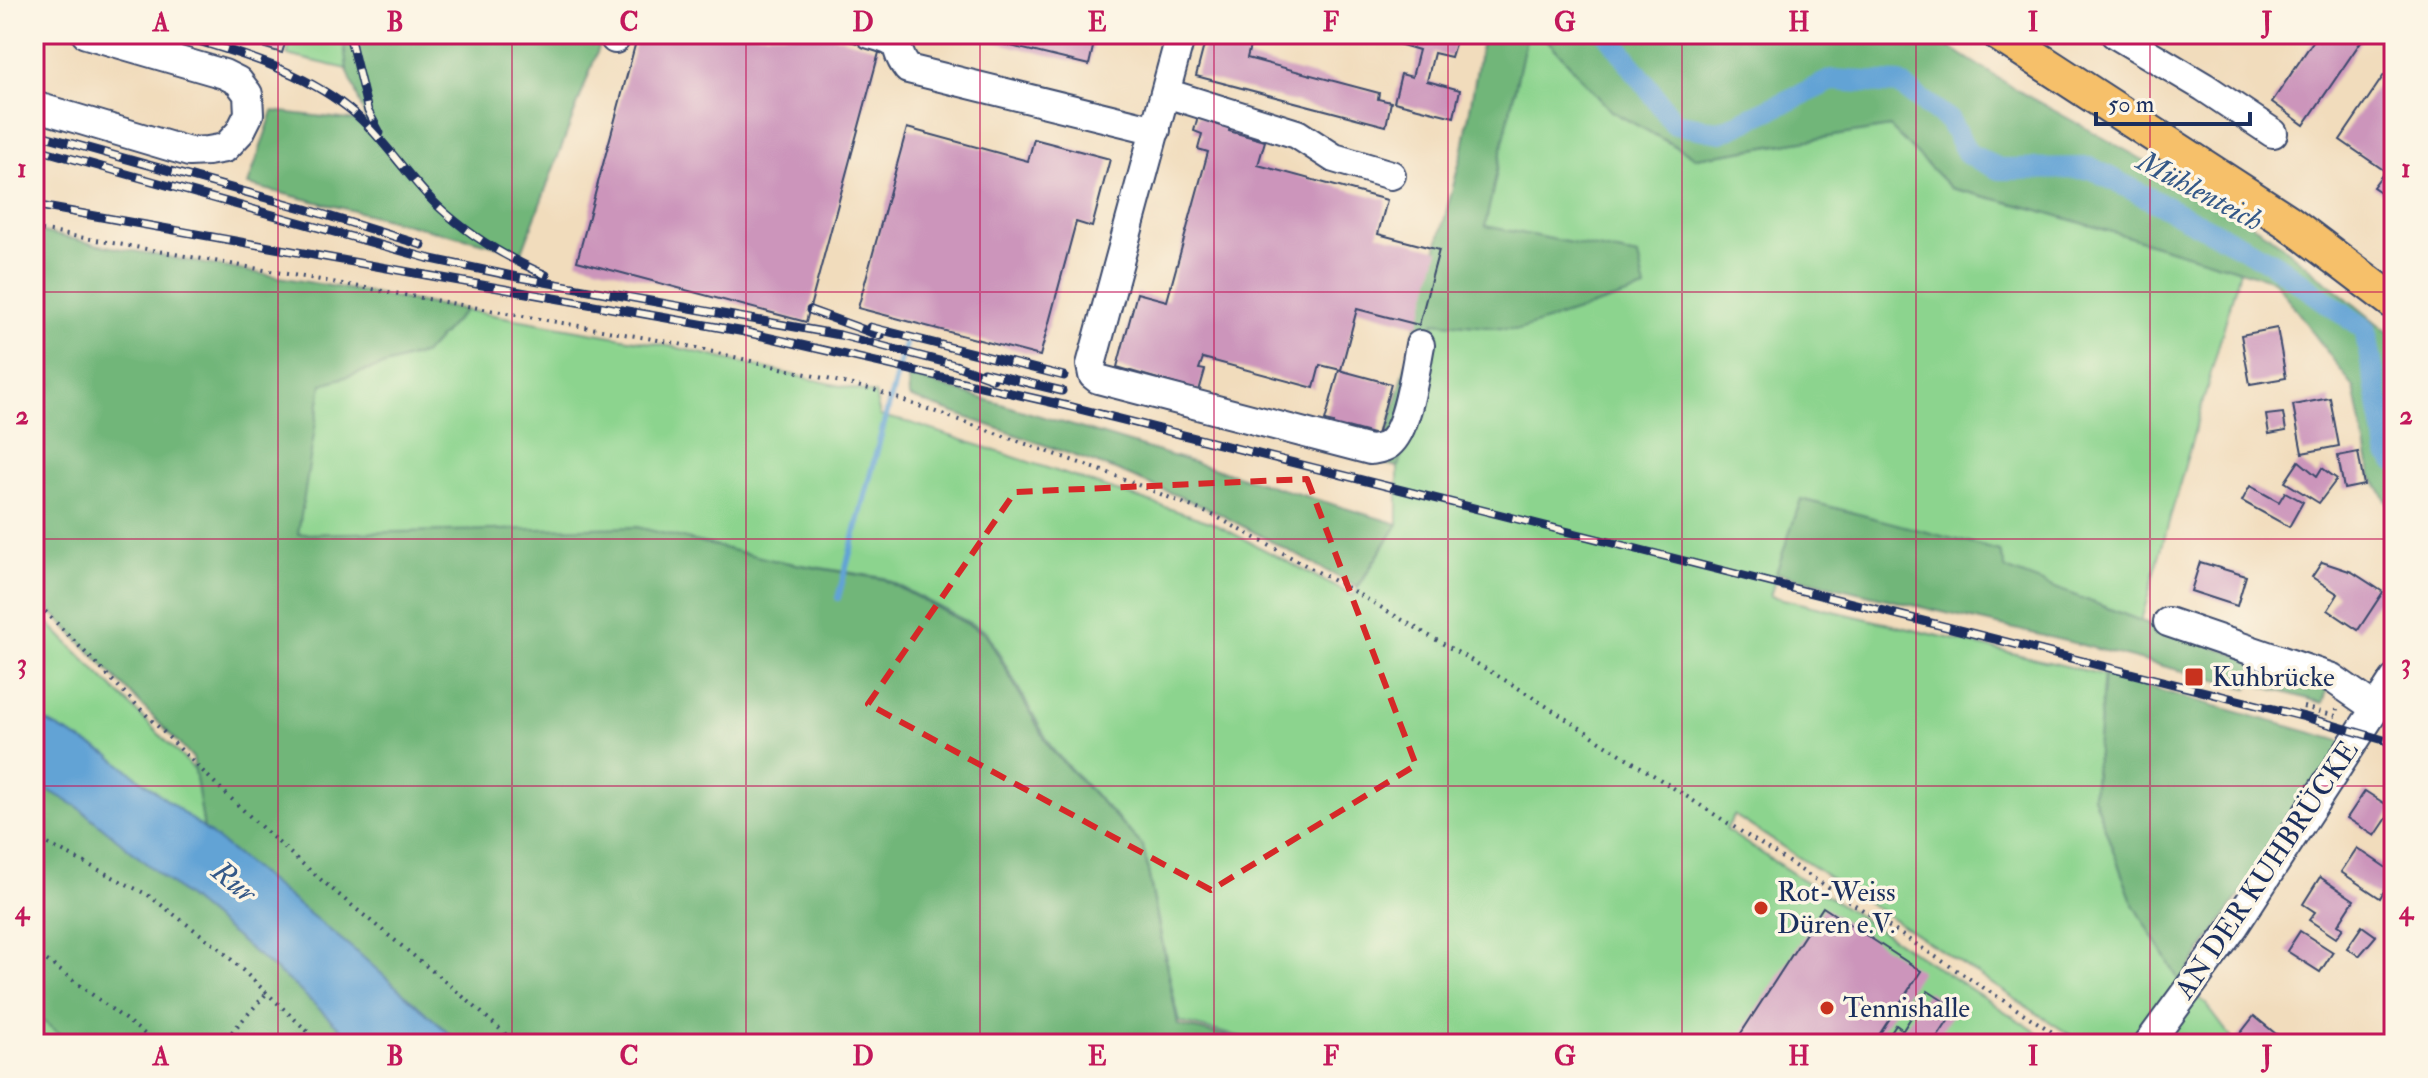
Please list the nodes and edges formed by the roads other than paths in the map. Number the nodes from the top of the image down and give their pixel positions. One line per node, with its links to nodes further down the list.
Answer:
1 (86, 34): 7 (street)
2 (870, 34): 8 (street)
3 (1179, 34): 6 (street)
4 (1999, 34): 11 (main road)
5 (2115, 34): 9 (street)
6 (1166, 93): 8 (street); 10 (street)
7 (34, 106)
8 (1156, 130): 12 (street)
9 (2273, 133)
10 (1391, 175)
11 (2394, 302)
12 (1420, 345)
13 (2168, 622): 14 (street)
14 (2387, 696): 15 (street, AN DER KUHBRÜCKE)
15 (2148, 1044)

